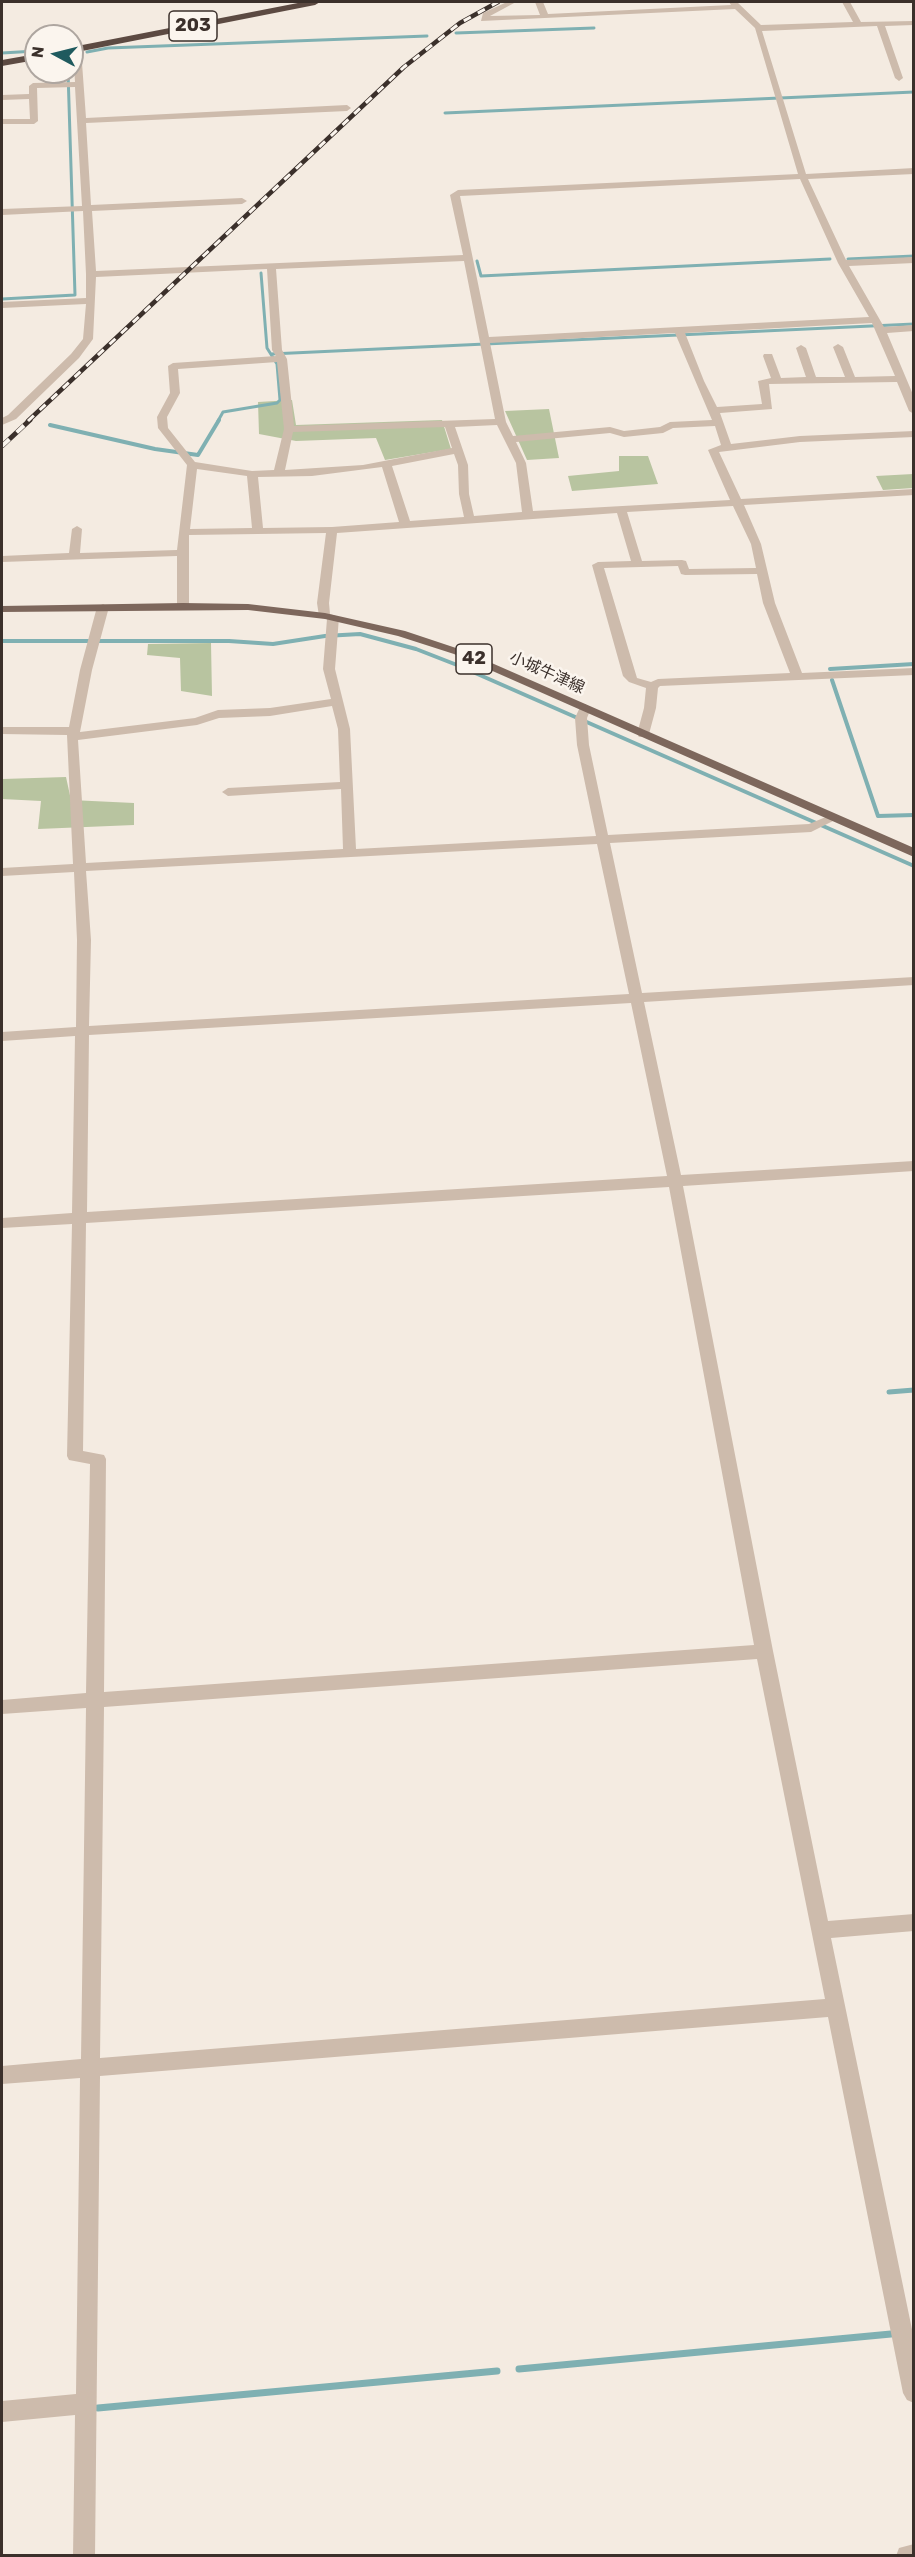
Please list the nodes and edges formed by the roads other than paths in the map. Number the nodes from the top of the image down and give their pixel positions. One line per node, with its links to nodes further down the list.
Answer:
1 (315, 2): 13 (highway, 203)
2 (512, 2): 8 (street)
3 (539, 2): 8 (street)
4 (614, 2): 7 (street)
5 (846, 2): 10 (street)
6 (735, 4): 7 (street); 12 (street)
7 (620, 14): 8 (street)
8 (545, 17)
9 (914, 24): 11 (street)
10 (859, 25): 11 (street); 12 (street)
11 (881, 25): 16 (street)
12 (759, 27): 24 (street)
13 (84, 48)
14 (24, 59): 15 (highway)
15 (2, 63)
16 (899, 78)
17 (80, 84): 18 (street); 21 (street)
18 (33, 96): 19 (street); 22 (street)
19 (2, 98)
20 (347, 108): 21 (street)
21 (82, 121): 26 (street)
22 (2, 122)
23 (914, 171): 24 (street)
24 (803, 177): 28 (street); 30 (street)
25 (242, 201): 26 (street)
26 (87, 208): 27 (street); 32 (street)
27 (2, 212)
28 (468, 258): 31 (street); 39 (street)
29 (914, 260): 30 (street)
30 (843, 263): 35 (street)
31 (270, 267): 32 (street); 42 (street)
32 (91, 274): 33 (street)
33 (90, 301): 34 (street); 50 (street)
34 (2, 305)
35 (875, 320): 37 (street); 38 (street)
36 (914, 328): 38 (street)
37 (679, 330): 39 (street); 48 (street)
38 (881, 330): 45 (street)
39 (487, 345): 51 (street)
40 (838, 347): 44 (street)
41 (801, 348): 47 (street)
42 (279, 354): 54 (street); 59 (street)
43 (768, 356): 46 (street)
44 (851, 379): 45 (street); 47 (street)
45 (901, 379): 49 (street)
46 (777, 380): 47 (street); 48 (street)
47 (812, 380)
48 (714, 410): 52 (street)
49 (914, 411)
50 (2, 422)
51 (501, 422): 53 (street); 56 (street)
52 (719, 423): 56 (street); 57 (street)
53 (449, 424): 54 (street); 58 (street)
54 (289, 429): 61 (street)
55 (914, 434): 57 (street)
56 (510, 439): 66 (street)
57 (727, 447): 64 (street)
58 (456, 450): 60 (street); 67 (street)
59 (186, 458): 62 (street); 72 (street)
60 (386, 464): 61 (street); 68 (street)
61 (279, 472): 62 (street)
62 (252, 474): 71 (street)
63 (914, 492): 64 (street)
64 (738, 502): 65 (street); 77 (street)
65 (621, 509): 66 (street); 76 (street)
66 (528, 515): 67 (street)
67 (470, 520): 68 (street)
68 (406, 525): 70 (street)
69 (77, 529): 74 (street)
70 (332, 530): 71 (street); 81 (street)
71 (258, 531): 72 (street)
72 (183, 532): 73 (street)
73 (182, 553): 74 (street); 78 (street)
74 (74, 557): 75 (street)
75 (2, 559)
76 (637, 564): 77 (street); 84 (street)
77 (764, 571): 83 (street)
78 (183, 606): 79 (main road, 小城牛津線 / 42); 81 (main road, 小城牛津線 / 42)
79 (103, 607): 80 (main road, 小城牛津線 / 42); 88 (street)
80 (2, 609)
81 (329, 616): 85 (street); 86 (main road, 小城牛津線 / 42)
82 (914, 671): 83 (street)
83 (797, 676): 84 (street)
84 (651, 686): 89 (street)
85 (336, 702): 88 (street); 90 (street)
86 (582, 717): 89 (main road, 小城牛津線 / 42); 93 (street)
87 (2, 730): 88 (street)
88 (73, 734): 96 (street)
89 (643, 734): 92 (main road, 小城牛津線 / 42)
90 (347, 785): 91 (street); 95 (street)
91 (228, 792)
92 (825, 822): 93 (street); 94 (main road, 小城牛津線 / 42)
93 (604, 840): 95 (street); 99 (street)
94 (914, 853)
95 (350, 854): 96 (street)
96 (81, 868): 97 (street); 100 (street)
97 (2, 872)
98 (914, 981): 99 (street)
99 (637, 997): 100 (street); 103 (street)
100 (83, 1031): 101 (street); 104 (street)
101 (2, 1036)
102 (914, 1166): 103 (street)
103 (675, 1181): 104 (street); 106 (street)
104 (78, 1218): 105 (street); 107 (street)
105 (2, 1223)
106 (764, 1651): 107 (street); 110 (street)
107 (95, 1700): 108 (street); 112 (street)
108 (2, 1707)
109 (914, 1923): 110 (street)
110 (821, 1930): 111 (street)
111 (836, 2007): 112 (street); 114 (street)
112 (90, 2068): 113 (street); 115 (street)
113 (2, 2075)
114 (914, 2393)
115 (86, 2404): 116 (street); 118 (street)
116 (2, 2411)
117 (914, 2555): 119 (street)
118 (84, 2556)
119 (907, 2556)

